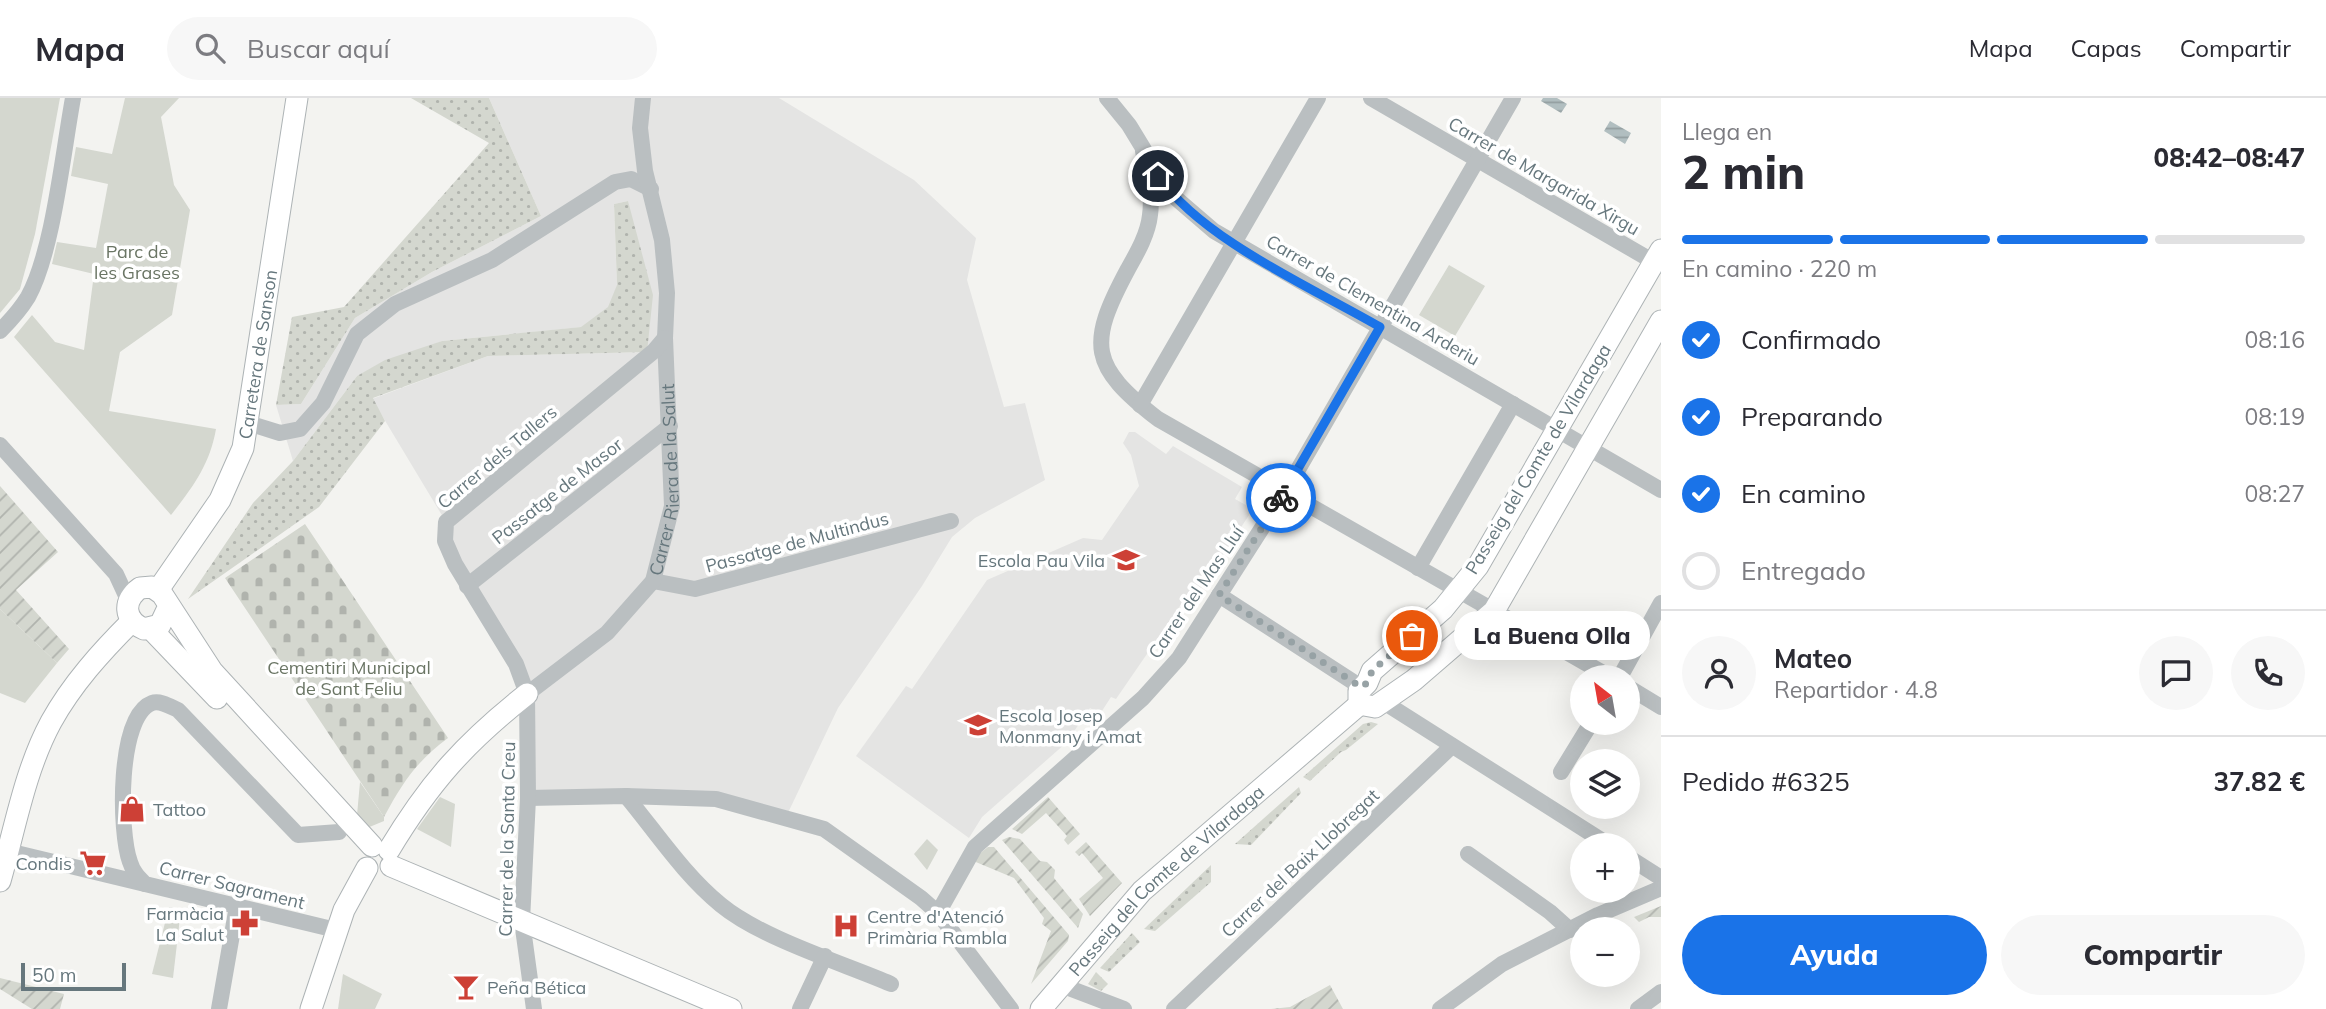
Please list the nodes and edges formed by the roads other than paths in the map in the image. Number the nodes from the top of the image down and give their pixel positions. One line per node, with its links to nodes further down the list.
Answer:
1 (73, 98): 15 (street)
2 (297, 98): 19 (street, Carretera de Sanson)
3 (643, 98): 10 (street, Carrer Riera de la Salut)
4 (1107, 98): 8 (street, Carrer de Clementina Arderiu)
5 (1318, 98): 11 (street)
6 (1371, 98): 9 (street, Carrer de Margarida Xirgu)
7 (1513, 98): 9 (street, Carrer del Mas Lluí)
8 (1143, 151): 11 (street, Carrer de Clementina Arderiu); 18 (street)
9 (1478, 160): 12 (street, Carrer de Margarida Xirgu); 14 (street, Carrer del Mas Lluí)
10 (651, 189): 16 (street, Carrer Riera de la Salut); 19 (street)
11 (1234, 243): 14 (street, Carrer de Clementina Arderiu); 18 (street)
12 (1659, 259): 21 (street, Passeig del Comte de Vilardaga)
13 (1661, 321): 23 (street, Passeig del Comte de Vilardaga)
14 (1380, 327): 17 (street, Carrer de Clementina Arderiu); 25 (street, Carrer del Mas Lluí)
15 (0, 331)
16 (665, 338): 20 (street, Carrer Riera de la Salut); 29 (street, Carrer dels Tallers)
17 (1513, 404): 21 (street, Carrer de Clementina Arderiu); 27 (street)
18 (1140, 405): 25 (street)
19 (248, 423): 32 (street, Carretera de Sanson)
20 (670, 426): 28 (street, Carrer Riera de la Salut); 29 (street, Passatge de Masor)
21 (1557, 429): 23 (street, Carrer de Clementina Arderiu); 30 (street, Passeig del Comte de Vilardaga)
22 (0, 445): 32 (street)
23 (1588, 447): 24 (street, Carrer de Clementina Arderiu); 34 (street, Passeig del Comte de Vilardaga)
24 (1661, 490)
25 (1285, 492): 27 (street); 31 (street, Carrer del Mas Lluí)
26 (951, 521): 28 (street, Passatge de Multindus)
27 (1418, 568): 30 (street)
28 (653, 581): 41 (street, Carrer Riera de la Salut)
29 (467, 586): 41 (street, Carrer dels Tallers)
30 (1459, 591): 34 (street); 39 (street, Passeig del Comte de Vilardaga)
31 (1219, 595): 39 (street); 60 (street, Carrer del Mas Lluí)
32 (149, 596): 35 (street); 35 (street, Carretera de Sanson); 53 (street)
33 (1661, 603): 37 (street)
34 (1494, 611): 36 (street); 38 (street, Passeig del Comte de Vilardaga)
35 (142, 625): 49 (street); 51 (street)
36 (1589, 665)
37 (1627, 665)
38 (1407, 685): 39 (street, Passeig del Comte de Vilardaga); 43 (street)
39 (1368, 693): 43 (street); 67 (street, Passeig del Comte de Vilardaga)
40 (1640, 694): 42 (street)
41 (527, 702): 48 (street, Carrer de la Santa Creu); 53 (street)
42 (1661, 707)
43 (1414, 722): 45 (street)
44 (1584, 735): 46 (street)
45 (1452, 746): 50 (street); 77 (street, Carrer del Baix Llobregat)
46 (1561, 772)
47 (626, 796): 48 (street); 60 (street); 65 (street)
48 (528, 799): 62 (street, Carrer de la Santa Creu)
49 (339, 832): 53 (street); 57 (street, Carrer Sagrament)
50 (1590, 833)
51 (8, 851): 56 (street); 57 (street)
52 (1468, 854): 63 (street)
53 (376, 858): 62 (street); 64 (street)
54 (1640, 865): 55 (street)
55 (1661, 878)
56 (0, 881)
57 (145, 884): 59 (street, Carrer Sagrament)
58 (1661, 888): 61 (street)
59 (237, 906): 64 (street, Carrer Sagrament); 69 (street)
60 (938, 913): 74 (street)
61 (1597, 917)
62 (522, 921): 71 (street, Carrer de la Santa Creu); 72 (street)
63 (1570, 929): 78 (street)
64 (336, 930): 70 (street)
65 (825, 956): 66 (street); 73 (street)
66 (891, 984)
67 (1061, 985): 75 (street, Passeig del Comte de Vilardaga); 76 (street)
68 (1661, 992): 79 (street)
69 (219, 1009)
70 (311, 1009)
71 (534, 1009)
72 (731, 1009)
73 (800, 1009)
74 (1011, 1009)
75 (1041, 1009)
76 (1124, 1009)
77 (1174, 1009)
78 (1440, 1009)
79 (1639, 1009)

